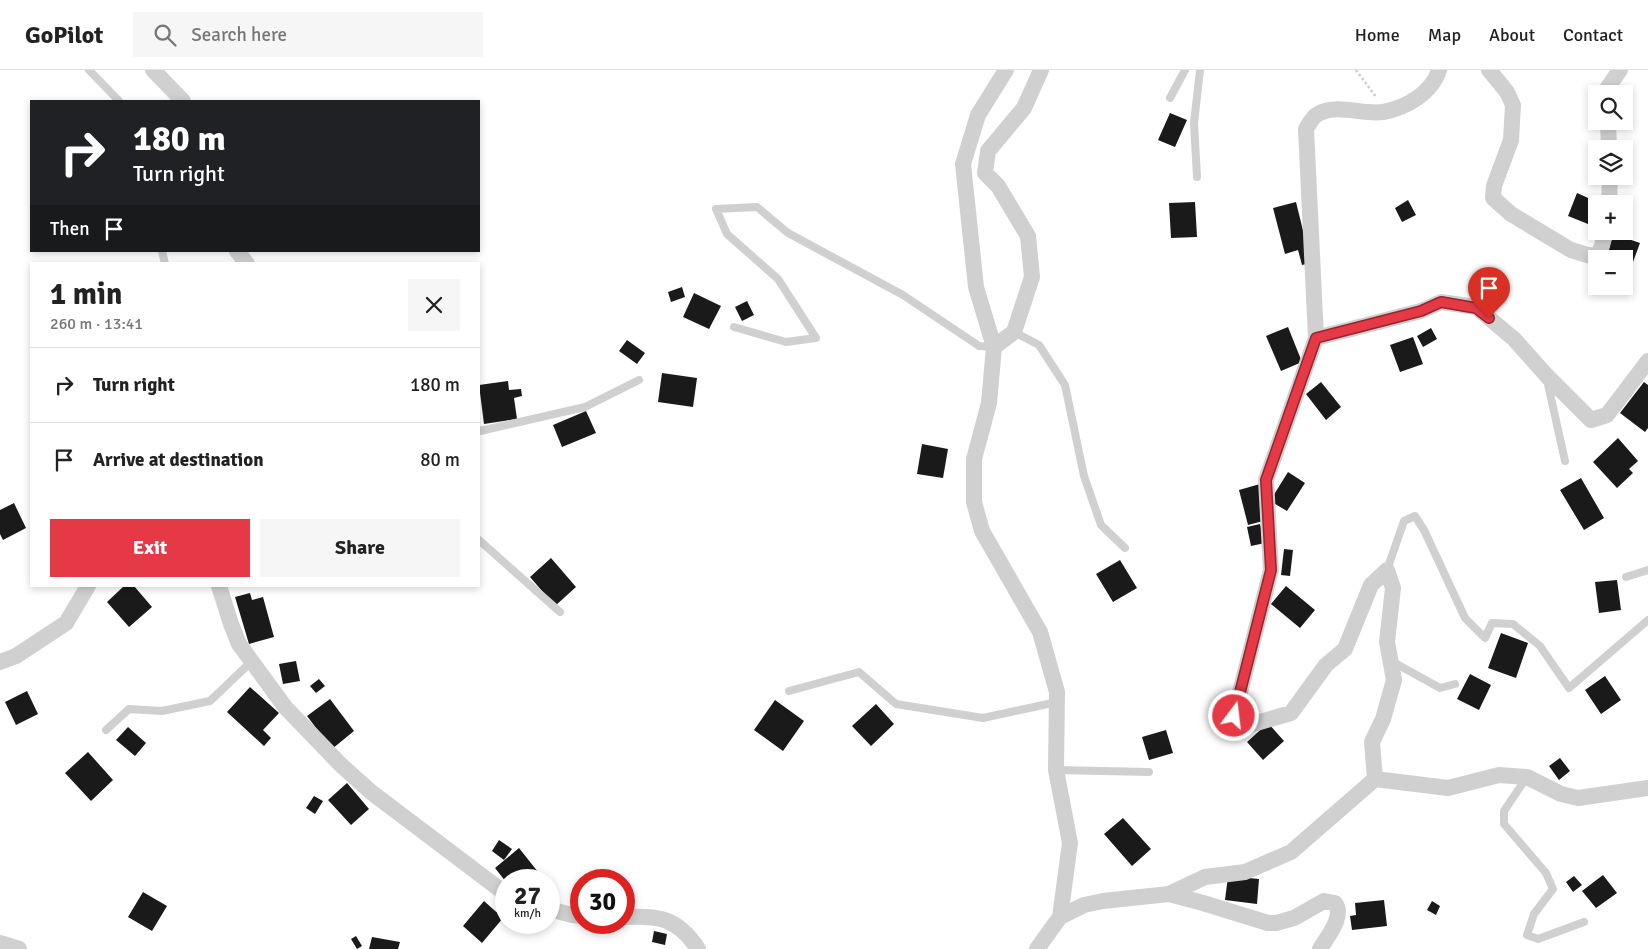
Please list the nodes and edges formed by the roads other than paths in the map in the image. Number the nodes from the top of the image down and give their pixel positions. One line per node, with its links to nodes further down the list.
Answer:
1 (89, 70): 12 (lane)
2 (153, 70): 13 (street)
3 (1006, 70): 21 (street)
4 (1041, 70): 19 (street)
5 (1185, 70): 11 (lane)
6 (1200, 70): 14 (lane)
7 (1439, 70): 20 (street)
8 (1489, 70): 15 (street)
9 (1620, 70): 10 (street)
10 (1610, 85)
11 (1170, 98)
12 (119, 100)
13 (182, 100)
14 (1197, 177)
15 (1603, 240)
16 (238, 252): 17 (street)
17 (245, 262)
18 (734, 327): 21 (lane)
19 (1014, 332): 21 (street); 28 (lane)
20 (1316, 338): 23 (street); 29 (street)
21 (994, 347): 41 (street)
22 (1648, 361): 23 (street)
23 (1546, 376): 26 (lane)
24 (639, 380): 25 (lane)
25 (480, 431)
26 (1565, 462)
27 (480, 541): 34 (lane)
28 (1125, 548)
29 (1387, 570): 35 (lane); 36 (street)
30 (1648, 570): 31 (lane)
31 (1626, 576)
32 (87, 587): 37 (street)
33 (219, 587): 38 (street)
34 (560, 612)
35 (1648, 620)
36 (1391, 661): 39 (lane); 46 (street)
37 (0, 662)
38 (251, 662): 42 (lane); 48 (street)
39 (1455, 684)
40 (789, 691): 41 (lane)
41 (1057, 702): 43 (street)
42 (106, 730)
43 (1056, 770): 44 (lane); 51 (street)
44 (1149, 772)
45 (1527, 777): 46 (street); 47 (street); 52 (lane)
46 (1375, 779): 49 (street)
47 (1648, 788)
48 (495, 886)
49 (1169, 894): 51 (street); 57 (street)
50 (635, 917): 55 (street)
51 (1060, 917): 56 (street)
52 (1584, 922)
53 (0, 944): 54 (street)
54 (19, 949)
55 (698, 949)
56 (1037, 949)
57 (1320, 949)

